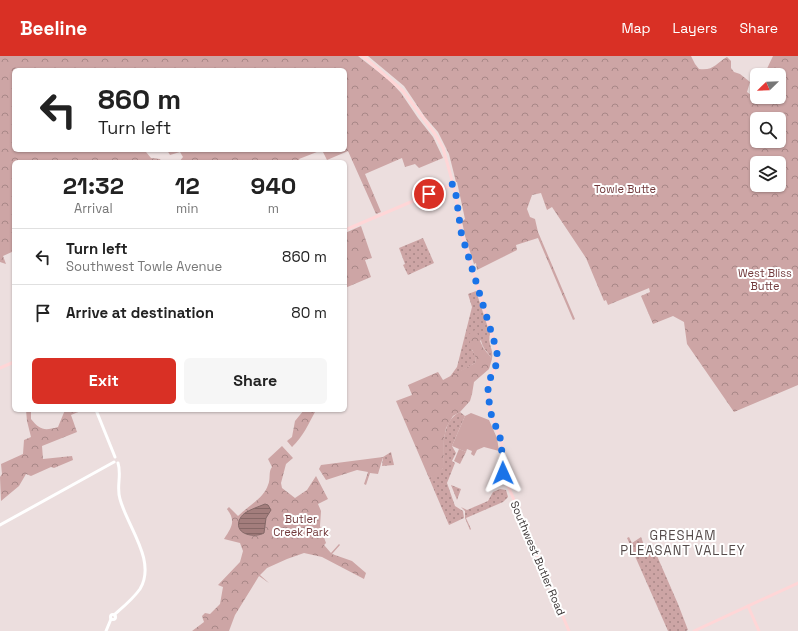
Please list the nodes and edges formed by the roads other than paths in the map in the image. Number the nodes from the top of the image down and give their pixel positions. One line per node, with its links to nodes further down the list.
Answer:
1 (363, 56): 2 (main road, Southwest Butler Road)
2 (453, 184): 3 (main road); 14 (main road, Southwest Butler Road)
3 (347, 229)
4 (12, 363): 5 (main road)
5 (0, 368)
6 (97, 412): 7 (street)
7 (115, 457): 8 (street); 9 (street)
8 (114, 462): 9 (street); 10 (street)
9 (118, 463): 13 (street)
10 (0, 525)
11 (798, 583): 12 (main road)
12 (748, 606): 15 (main road); 16 (main road)
13 (106, 631)
14 (569, 631)
15 (694, 631)
16 (759, 631)

